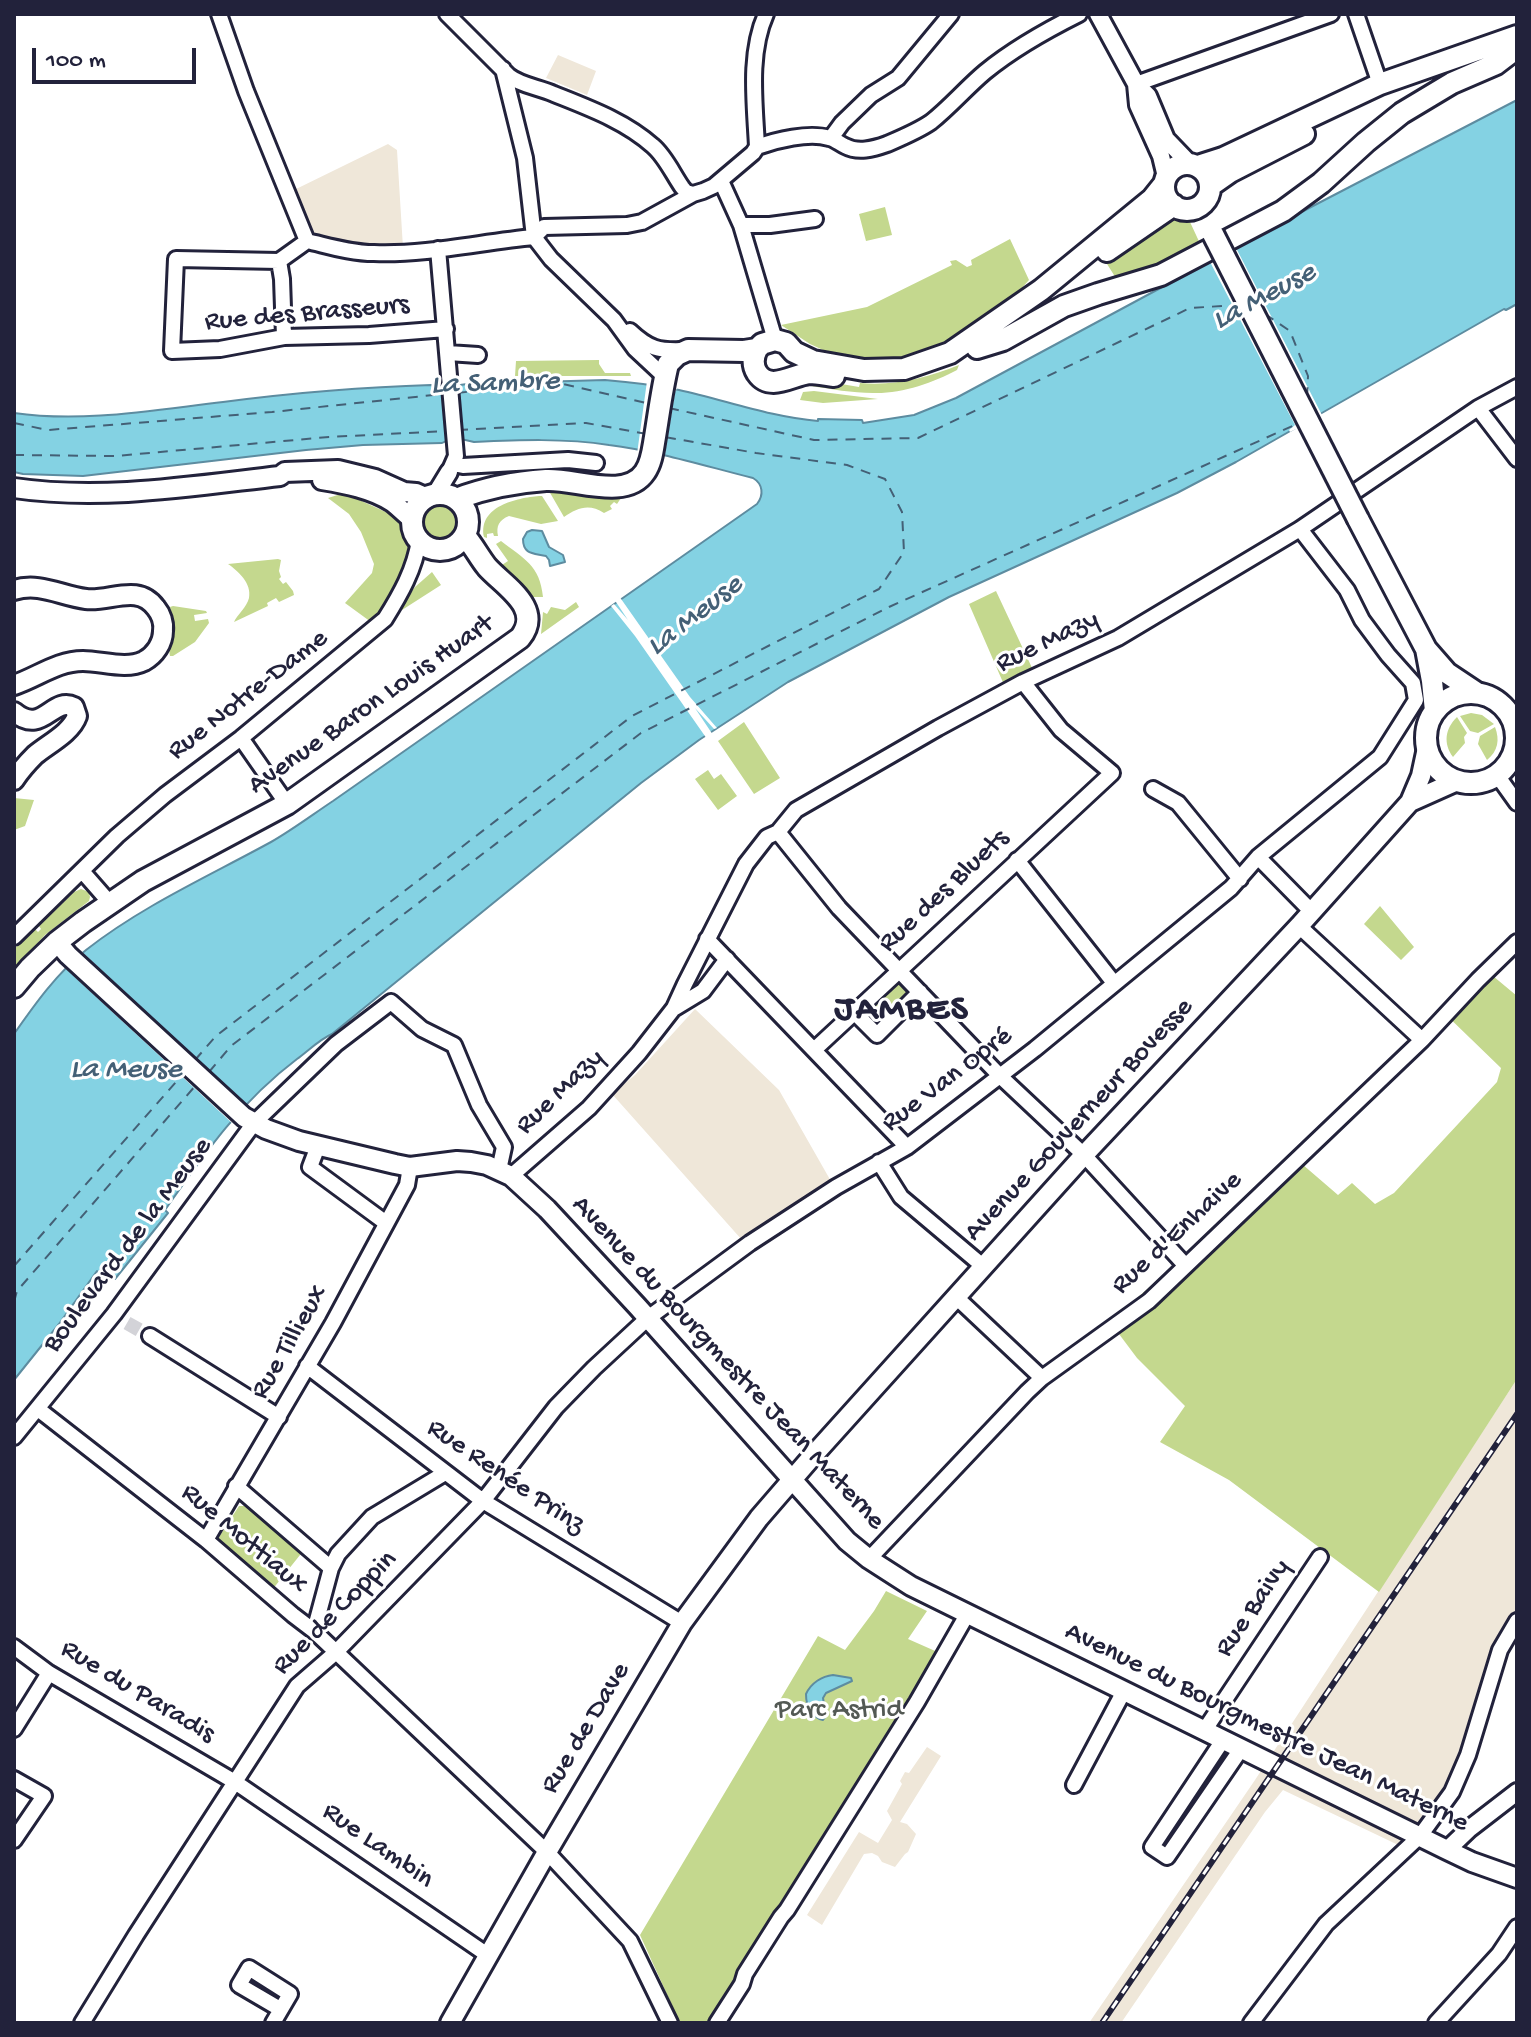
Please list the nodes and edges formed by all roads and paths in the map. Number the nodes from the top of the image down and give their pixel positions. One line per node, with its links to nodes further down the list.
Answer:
1 (219, 14): 24 (street)
2 (447, 14): 11 (street)
3 (766, 14): 15 (street)
4 (951, 14): 14 (street)
5 (1079, 14): 14 (street)
6 (1098, 14): 12 (street)
7 (1331, 14): 12 (street)
8 (1356, 14): 13 (street)
9 (1517, 36): 13 (main road)
10 (1517, 48): 20 (main road); 30 (main road)
11 (503, 69): 19 (street); 23 (street)
12 (1136, 84): 16 (street); 17 (street)
13 (1380, 84): 16 (main road)
14 (831, 138): 15 (street)
15 (757, 147): 18 (street)
16 (1194, 165): 17 (main road); 20 (main road)
17 (1165, 180): 20 (main road); 32 (main road)
18 (721, 181): 19 (street); 22 (street)
19 (693, 194): 23 (street)
20 (1195, 200): 30 (main road); 54 (main road, bridge)
21 (815, 219): 22 (street)
22 (741, 225): 34 (street)
23 (534, 237): 25 (street); 27 (street)
24 (307, 241): 25 (street); 26 (street)
25 (438, 249): 28 (street)
26 (279, 261): 29 (street); 29 (street, Rue des Brasseurs)
27 (614, 320): 31 (street); 36 (street)
28 (446, 329): 29 (street, Rue des Brasseurs); 33 (street)
29 (284, 337)
30 (977, 348): 37 (main road)
31 (688, 350): 34 (main road); 36 (main road)
32 (794, 352): 34 (main road); 37 (main road)
33 (448, 353): 35 (street); 42 (street)
34 (762, 353): 36 (main road); 37 (main road)
35 (478, 355)
36 (665, 377): 44 (main road)
37 (787, 378)
38 (1517, 387): 39 (street, Rue Mazy)
39 (1478, 408): 40 (street); 49 (street, Rue Mazy)
40 (1517, 459)
41 (596, 463): 42 (street)
42 (451, 468): 46 (street)
43 (280, 476): 45 (main road); 46 (main road); 47 (main road)
44 (522, 482): 46 (main road); 48 (main road)
45 (14, 488)
46 (441, 497): 47 (main road); 48 (main road)
47 (412, 519): 50 (main road)
48 (467, 527): 51 (main road); 52 (main road, Avenue Baron Louis Huart)
49 (1300, 529): 55 (street, Rue Mazy); 72 (street, Rue Van Opré)
50 (419, 540): 51 (main road); 61 (street, Rue Notre-Dame)
51 (446, 550): 52 (main road, Avenue Baron Louis Huart)
52 (487, 567): 70 (main road, Avenue Baron Louis Huart)
53 (14, 590): 56 (main road)
54 (1426, 649): 58 (main road); 59 (main road)
55 (1023, 682): 71 (street, Rue Mazy); 73 (street, Rue des Bluets)
56 (16, 684)
57 (1517, 694): 58 (main road)
58 (1486, 696): 59 (main road); 62 (main road)
59 (1435, 711): 63 (main road)
60 (14, 712): 65 (main road)
61 (241, 738): 70 (street); 74 (street, Rue Notre-Dame)
62 (1517, 742): 64 (main road)
63 (1427, 748): 66 (main road); 68 (main road, Avenue Gouverneur Bovesse)
64 (1497, 775): 66 (main road); 69 (street)
65 (14, 780)
66 (1457, 781): 68 (main road, Avenue Gouverneur Bovesse)
67 (1153, 789): 75 (street)
68 (1410, 802): 77 (main road, Avenue Gouverneur Bovesse)
69 (1517, 803)
70 (287, 804): 76 (main road, Avenue Baron Louis Huart)
71 (778, 832): 80 (street, Rue Mazy); 84 (street)
72 (1258, 857): 75 (street, Rue Van Opré); 77 (street)
73 (1017, 860): 84 (street, Rue des Bluets); 85 (street)
74 (82, 871): 76 (street); 79 (street, Rue Notre-Dame)
75 (1240, 879): 85 (street, Rue Van Opré)
76 (110, 903): 82 (main road, Avenue Baron Louis Huart)
77 (1312, 912): 78 (main road, Avenue Gouverneur Bovesse)
78 (1299, 926): 90 (street); 96 (main road, Avenue Gouverneur Bovesse)
79 (14, 937)
80 (707, 939): 83 (street); 88 (street, Rue Mazy)
81 (1517, 942): 90 (street, Rue d'Enhaive)
82 (63, 949): 86 (main road, Avenue Baron Louis Huart); 93 (main road)
83 (727, 959): 88 (street, Rue Mazy); 91 (street)
84 (899, 971): 87 (street); 89 (street, Rue des Bluets)
85 (1114, 983): 92 (street, Rue Van Opré)
86 (14, 987)
87 (920, 992): 89 (street); 92 (street)
88 (674, 1008): 99 (street, Rue Mazy)
89 (854, 1012): 91 (street, Rue des Bluets)
90 (1422, 1040): 101 (street, Rue d'Enhaive)
91 (814, 1050): 95 (street)
92 (1000, 1076): 95 (street, Rue Van Opré); 96 (street)
93 (249, 1120): 94 (main road); 99 (street, Boulevard de la Meuse); 104 (street, Boulevard de la Meuse)
94 (318, 1146): 98 (main road); 100 (street)
95 (907, 1147): 97 (street, Rue Van Opré)
96 (1084, 1155): 101 (street); 102 (main road, Avenue Gouverneur Bovesse)
97 (879, 1162): 102 (street); 105 (street, Rue Van Opré)
98 (410, 1167): 99 (main road); 100 (street, Rue Tillieux)
99 (505, 1173): 105 (main road, Avenue du Bourgmestre Jean Materne)
100 (386, 1223): 108 (street, Rue Tillieux)
101 (1185, 1265): 109 (street, Rue d'Enhaive)
102 (984, 1267): 103 (main road, Avenue Gouverneur Bovesse)
103 (956, 1297): 109 (street); 114 (main road, Avenue Gouverneur Bovesse)
104 (114, 1314): 106 (street); 110 (street, Boulevard de la Meuse)
105 (648, 1318): 114 (main road, Avenue du Bourgmestre Jean Materne); 116 (street, Rue de Coppin)
106 (127, 1323)
107 (150, 1336): 111 (street)
108 (307, 1366): 111 (street, Rue Tillieux); 113 (street, Rue Renée Prinz)
109 (1042, 1378): 119 (street, Rue d'Enhaive)
110 (38, 1409): 112 (street, Boulevard de la Meuse); 117 (street, Rue Mottiaux)
111 (279, 1417): 115 (street, Rue Tillieux)
112 (14, 1437)
113 (445, 1473): 116 (street, Rue Renée Prinz); 120 (street)
114 (794, 1479): 119 (main road, Avenue du Bourgmestre Jean Materne); 123 (main road, Rue de Dave)
115 (236, 1486): 117 (street, Rue Tillieux); 120 (street)
116 (483, 1501): 123 (street, Rue Renée Prinz); 126 (street, Rue de Coppin)
117 (206, 1540): 124 (street, Rue Mottiaux)
118 (1320, 1557): 130 (street, Rue Baivy)
119 (869, 1559): 121 (main road, Avenue du Bourgmestre Jean Materne)
120 (331, 1568): 124 (street)
121 (968, 1613): 128 (main road, Avenue du Bourgmestre Jean Materne); 149 (street)
122 (1517, 1621): 137 (street)
123 (682, 1623): 140 (main road, Rue de Dave)
124 (314, 1631): 126 (street, Rue Mottiaux)
125 (14, 1647): 127 (street, Rue du Paradis)
126 (335, 1653): 134 (street, Rue de Coppin); 140 (street, Rue Mottiaux)
127 (49, 1673): 129 (street); 134 (street, Rue du Paradis)
128 (1124, 1691): 130 (main road, Avenue du Bourgmestre Jean Materne); 135 (street)
129 (14, 1729)
130 (1204, 1731): 131 (main road, Avenue du Bourgmestre Jean Materne)
131 (1223, 1740): 132 (main road, Avenue du Bourgmestre Jean Materne); 132 (street)
132 (1241, 1749): 137 (main road, Avenue du Bourgmestre Jean Materne)
133 (14, 1779): 138 (street)
134 (235, 1782): 143 (street, Rue Lambin); 145 (street, Rue de Coppin)
135 (1074, 1785)
136 (1517, 1792): 139 (street)
137 (1420, 1836): 139 (main road, Avenue du Bourgmestre Jean Materne); 150 (street)
138 (14, 1840)
139 (1447, 1850): 141 (main road, Avenue du Bourgmestre Jean Materne)
140 (547, 1852): 143 (main road, Rue de Dave); 148 (street, Rue Mottiaux)
141 (1517, 1878)
142 (1517, 1927): 151 (street)
143 (489, 1956): 147 (main road, Rue de Dave)
144 (280, 2009): 146 (street)
145 (82, 2023)
146 (273, 2023)
147 (450, 2023)
148 (670, 2023)
149 (717, 2023)
150 (1251, 2023)
151 (1436, 2023)

